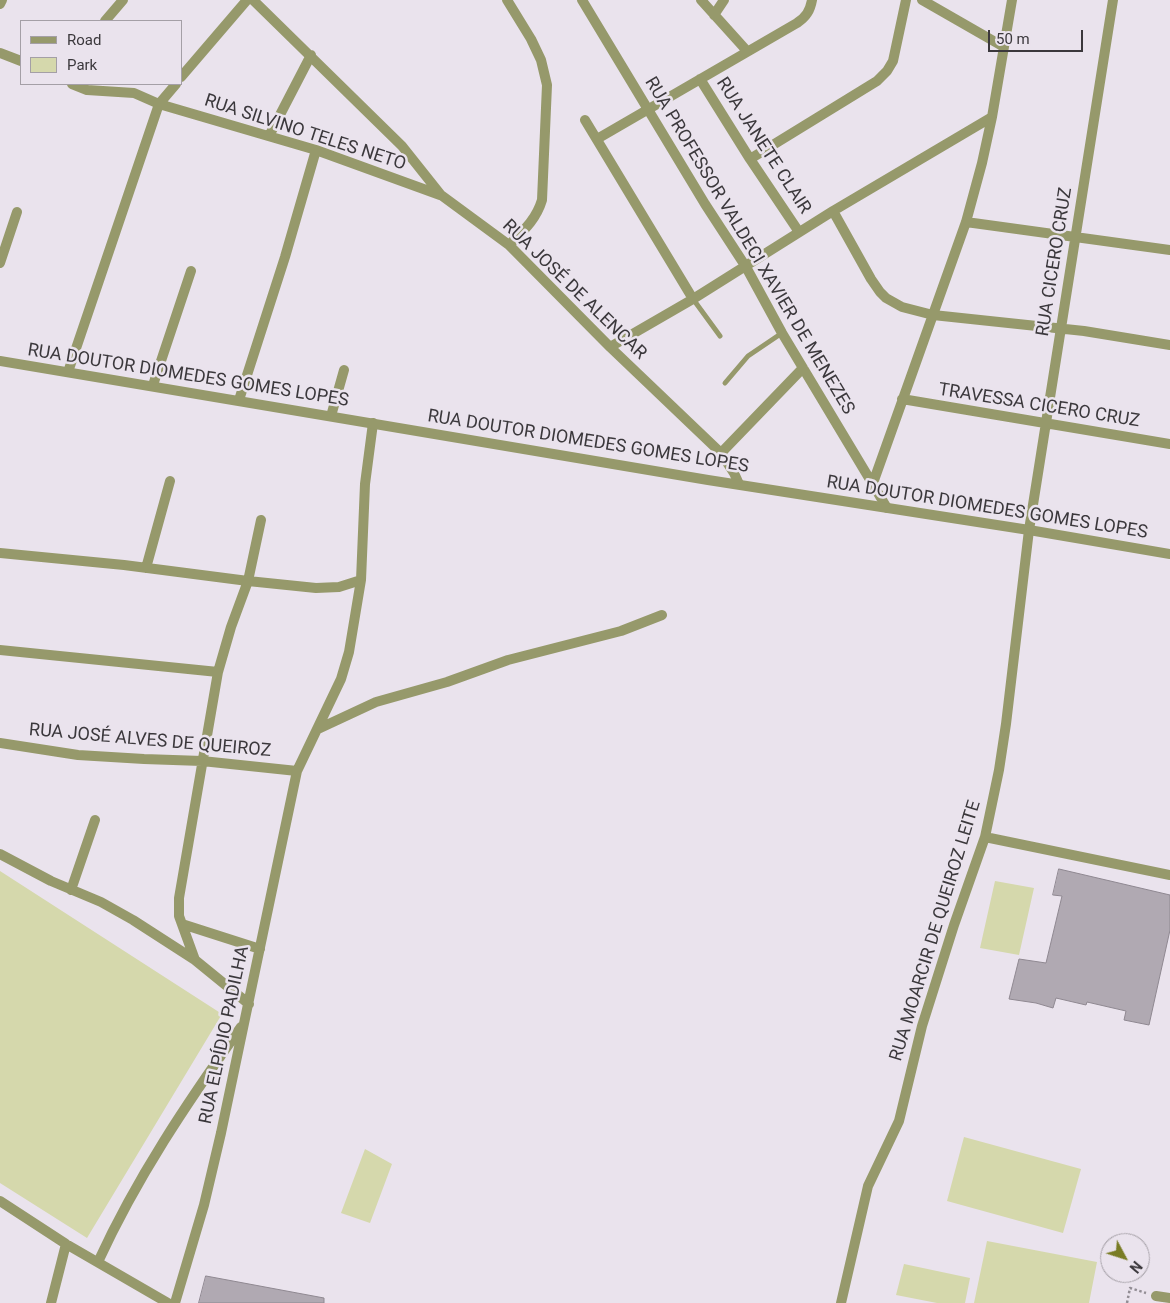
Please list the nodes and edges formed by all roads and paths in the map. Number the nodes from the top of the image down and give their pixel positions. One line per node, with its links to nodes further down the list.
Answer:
1 (2, 0): 14 (street)
2 (123, 0): 16 (street)
3 (247, 0): 22 (street)
4 (253, 0): 20 (street, RUA JOSÉ DE ALENCAR)
5 (507, 0): 40 (street)
6 (582, 0): 27 (street, RUA PROFESSOR VALDECI XAVIER DE MENEZES)
7 (701, 0): 15 (street)
8 (724, 0): 15 (street)
9 (812, 0): 18 (street)
10 (906, 0): 33 (street)
11 (922, 0): 17 (street)
12 (1012, 0): 17 (street)
13 (1113, 0): 39 (street, RUA CICERO CRUZ)
14 (0, 4)
15 (714, 15): 18 (street)
16 (106, 20)
17 (1004, 46): 28 (street)
18 (747, 51): 23 (street)
19 (0, 53): 21 (street)
20 (311, 56): 30 (street); 34 (street, RUA JOSÉ DE ALENCAR)
21 (20, 61)
22 (182, 76)
23 (700, 78): 27 (street); 33 (street, RUA JANETE CLAIR)
24 (74, 85): 26 (street, RUA SILVINO TELES NETO)
25 (175, 85): 26 (street)
26 (159, 104): 30 (street, RUA SILVINO TELES NETO); 55 (street)
27 (648, 109): 31 (street); 43 (street, RUA PROFESSOR VALDECI XAVIER DE MENEZES)
28 (992, 117): 35 (street); 37 (street)
29 (585, 120): 31 (street)
30 (269, 136): 32 (street, RUA SILVINO TELES NETO)
31 (597, 138): 45 (street)
32 (316, 150): 34 (street, RUA SILVINO TELES NETO); 59 (street)
33 (750, 159): 38 (street, RUA JANETE CLAIR)
34 (441, 195): 40 (street, RUA JOSÉ DE ALENCAR)
35 (833, 211): 38 (street); 46 (street)
36 (16, 212): 42 (street)
37 (966, 222): 39 (street); 46 (street)
38 (799, 232): 43 (street)
39 (1075, 237): 41 (street); 47 (street, RUA CICERO CRUZ)
40 (508, 245): 51 (street, RUA JOSÉ DE ALENCAR)
41 (1170, 250)
42 (0, 264)
43 (746, 267): 45 (street); 48 (street, RUA PROFESSOR VALDECI XAVIER DE MENEZES)
44 (191, 271): 57 (street)
45 (693, 299): 49 (lane); 51 (street)
46 (933, 315): 47 (street); 58 (street)
47 (1061, 329): 50 (street); 62 (street, RUA CICERO CRUZ)
48 (782, 333): 53 (street, RUA PROFESSOR VALDECI XAVIER DE MENEZES); 56 (lane)
49 (720, 336)
50 (1170, 346)
51 (610, 347): 64 (street, RUA JOSÉ DE ALENCAR)
52 (0, 361): 55 (street, RUA DOUTOR DIOMEDES GOMES LOPES)
53 (803, 368): 64 (street); 66 (street, RUA PROFESSOR VALDECI XAVIER DE MENEZES)
54 (344, 370): 60 (street)
55 (68, 372): 57 (street, RUA DOUTOR DIOMEDES GOMES LOPES)
56 (725, 383)
57 (153, 385): 59 (street, RUA DOUTOR DIOMEDES GOMES LOPES)
58 (902, 399): 62 (street, TRAVESSA CICERO CRUZ); 66 (street)
59 (239, 400): 60 (street, RUA DOUTOR DIOMEDES GOMES LOPES)
60 (331, 416): 61 (street, RUA DOUTOR DIOMEDES GOMES LOPES)
61 (373, 423): 67 (street, RUA DOUTOR DIOMEDES GOMES LOPES); 74 (street, RUA ELPÍDIO PADILHA)
62 (1046, 423): 63 (street, TRAVESSA CICERO CRUZ); 70 (street, RUA CICERO CRUZ)
63 (1170, 444)
64 (721, 453): 67 (street, RUA JOSÉ DE ALENCAR)
65 (170, 481): 73 (street)
66 (873, 483): 68 (street, RUA PROFESSOR VALDECI XAVIER DE MENEZES)
67 (739, 484): 68 (street, RUA DOUTOR DIOMEDES GOMES LOPES)
68 (887, 508): 70 (street, RUA DOUTOR DIOMEDES GOMES LOPES)
69 (261, 520): 75 (street)
70 (1029, 530): 72 (street, RUA DOUTOR DIOMEDES GOMES LOPES); 84 (street, RUA MOARCIR DE QUEIROZ LEITE)
71 (0, 553): 73 (street)
72 (1170, 554)
73 (146, 568): 75 (street)
74 (361, 580): 75 (street); 79 (street, RUA ELPÍDIO PADILHA)
75 (248, 581): 78 (street)
76 (662, 614): 79 (street)
77 (0, 650): 78 (street)
78 (218, 672): 81 (street)
79 (318, 729): 82 (street, RUA ELPÍDIO PADILHA)
80 (0, 743): 81 (street, RUA JOSÉ ALVES DE QUEIROZ)
81 (202, 761): 82 (street, RUA JOSÉ ALVES DE QUEIROZ); 88 (street)
82 (297, 771): 89 (street, RUA ELPÍDIO PADILHA)
83 (95, 820): 87 (street)
84 (985, 837): 86 (street); 101 (street, RUA MOARCIR DE QUEIROZ LEITE)
85 (0, 854): 87 (street)
86 (1170, 875)
87 (71, 890): 90 (street)
88 (182, 924): 89 (street); 90 (street)
89 (260, 949): 91 (street, RUA ELPÍDIO PADILHA)
90 (195, 960): 91 (street)
91 (249, 1004): 92 (street, RUA ELPÍDIO PADILHA)
92 (245, 1022): 95 (street); 100 (street, RUA ELPÍDIO PADILHA)
93 (0, 1201): 94 (street)
94 (66, 1244): 95 (street); 98 (street)
95 (98, 1262): 99 (street)
96 (1156, 1296): 97 (street); 102 (path)
97 (1170, 1298)
98 (51, 1303)
99 (168, 1303)
100 (175, 1303)
101 (840, 1303)
102 (1127, 1303)

